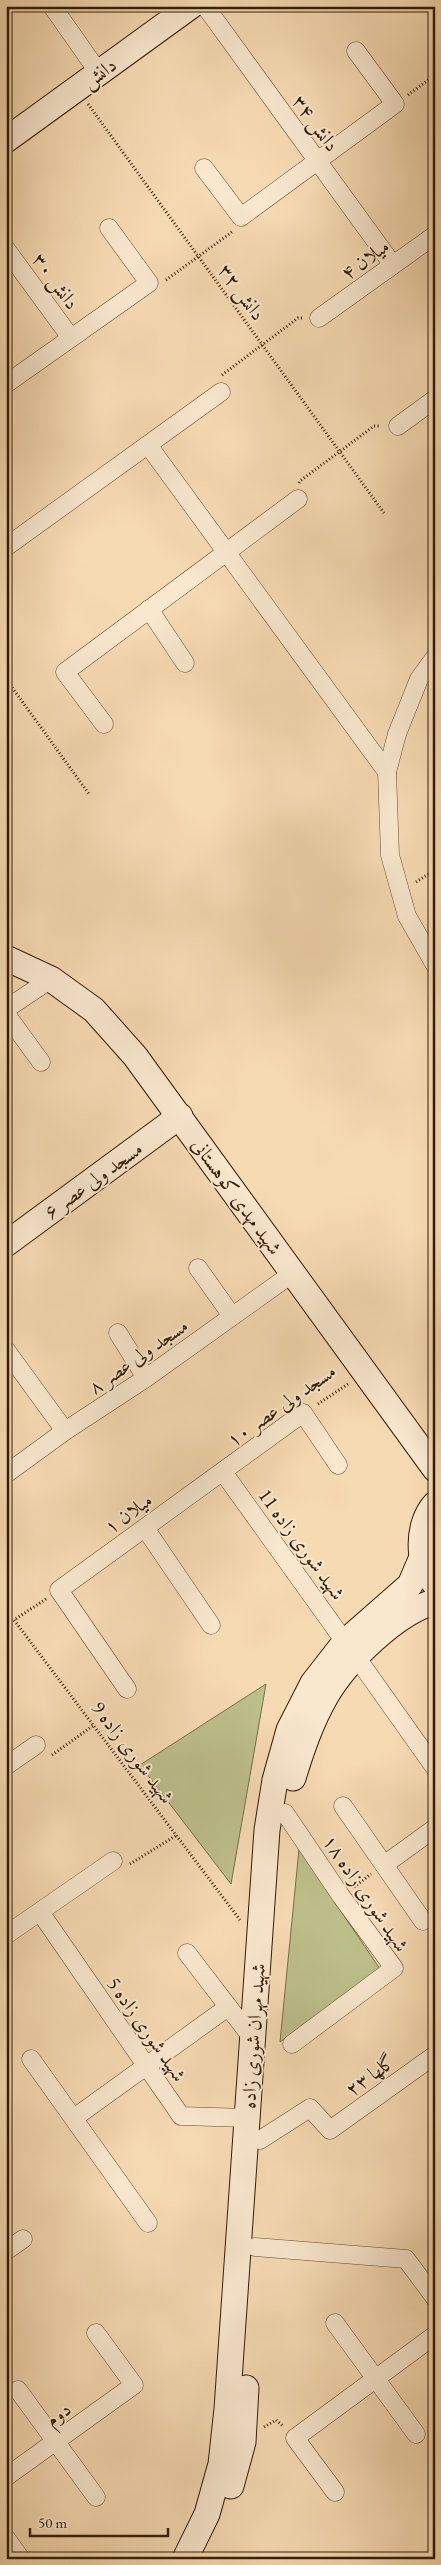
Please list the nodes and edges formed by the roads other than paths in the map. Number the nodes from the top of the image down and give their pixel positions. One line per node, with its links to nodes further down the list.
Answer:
1 (52, 6): 5 (street)
2 (191, 6): 5 (street, دانش)
3 (205, 6): 7 (street, دانش ۳۴)
4 (356, 51): 7 (street)
5 (99, 73): 6 (street, دانش)
6 (6, 140)
7 (317, 161): 8 (street); 12 (street, دانش ۳۴)
8 (204, 168)
9 (109, 228): 14 (street)
10 (435, 235): 12 (street, میلان ۴)
11 (6, 249): 14 (street, دانش ۳۰)
12 (393, 265): 13 (street, میلان ۴)
13 (319, 318)
14 (71, 338): 15 (street)
15 (6, 384)
16 (221, 392): 19 (street)
17 (435, 399): 18 (street)
18 (398, 426)
19 (148, 445): 21 (street); 22 (street)
20 (298, 499): 22 (street)
21 (6, 547)
22 (226, 552): 23 (street); 27 (street)
23 (149, 609): 25 (street); 26 (street)
24 (435, 657): 27 (street)
25 (184, 663)
26 (104, 724)
27 (387, 772): 29 (street)
28 (6, 958): 30 (street, شهید مهدی کوهستانی)
29 (435, 965)
30 (51, 979): 31 (street); 34 (street, شهید مهدی کوهستانی)
31 (6, 1009)
32 (6, 1014): 33 (street)
33 (41, 1062)
34 (180, 1116): 35 (street, مسجد ولی عصر ۶); 37 (street, شهید مهدی کوهستانی)
35 (6, 1244)
36 (198, 1268): 38 (street)
37 (292, 1272): 38 (street, مسجد ولی عصر ۸); 44 (street, شهید مهدی کوهستانی)
38 (232, 1316): 41 (street, مسجد ولی عصر ۸)
39 (118, 1333): 41 (street)
40 (6, 1350): 42 (street)
41 (146, 1378): 42 (street, مسجد ولی عصر ۸)
42 (65, 1431): 46 (street, مسجد ولی عصر ۸)
43 (338, 1465): 45 (street, مسجد ولی عصر ۱۰)
44 (435, 1469)
45 (223, 1472): 48 (street, میلان ۱); 53 (street, شهید شوری زاده 11)
46 (6, 1474)
47 (435, 1504): 49 (street)
48 (145, 1528): 52 (street); 54 (street, میلان ۱)
49 (422, 1557): 50 (street); 53 (street, شهید مهران شوری زاده)
50 (435, 1584)
51 (435, 1602): 53 (street, شهید مهران شوری زاده)
52 (211, 1625)
53 (351, 1650): 57 (street, شهید شوری زاده 11); 59 (street, شهید مهران شوری زاده); 68 (street, شهید مهران شوری زاده)
54 (127, 1689)
55 (36, 1744): 56 (street)
56 (6, 1766)
57 (435, 1768)
58 (342, 1806): 62 (street)
59 (285, 1812): 69 (street, شهید شوری زاده ۱۸); 75 (street, شهید مهران شوری زاده)
60 (435, 1828): 62 (street)
61 (113, 1861): 63 (street)
62 (384, 1865): 64 (street)
63 (40, 1912): 65 (street); 72 (street, شهید شوری زاده 5)
64 (423, 1921)
65 (6, 1935)
66 (187, 1953): 67 (street)
67 (228, 2007): 68 (street); 72 (street)
68 (253, 2039): 74 (street, شهید مهران شوری زاده)
69 (292, 2044)
70 (435, 2055): 75 (street, گلها ۲۳)
71 (32, 2059): 73 (street)
72 (146, 2066): 73 (street); 74 (street, شهید شوری زاده 5)
73 (74, 2118): 76 (street)
74 (247, 2118): 93 (street, شهید مهران شوری زاده)
75 (260, 2140): 78 (street, شهید مهران شوری زاده)
76 (148, 2223)
77 (23, 2239): 79 (street)
78 (255, 2247): 80 (street); 94 (street, شهید مهران شوری زاده)
79 (6, 2251)
80 (435, 2298)
81 (335, 2323): 84 (street)
82 (96, 2333): 87 (street, دوم)
83 (435, 2336): 84 (street)
84 (376, 2379): 86 (street); 89 (street)
85 (18, 2390): 87 (street)
86 (416, 2434)
87 (56, 2441): 88 (street, دوم); 90 (street)
88 (6, 2477)
89 (335, 2492)
90 (96, 2497)
91 (6, 2538): 92 (street)
92 (21, 2559)
93 (185, 2559)
94 (205, 2559)

